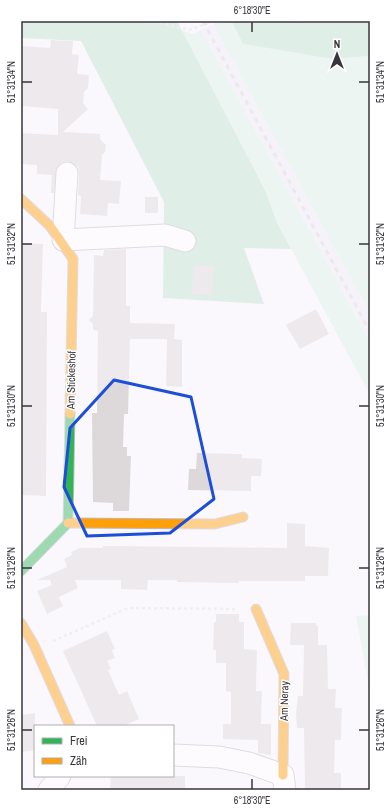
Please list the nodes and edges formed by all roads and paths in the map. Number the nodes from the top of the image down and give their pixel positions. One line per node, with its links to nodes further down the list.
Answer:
1 (154, 21): 2 (path)
2 (214, 21)
3 (364, 21): 4 (path)
4 (370, 21)
5 (66, 173): 7 (street)
6 (21, 199): 7 (street, Am Stickeshof)
7 (63, 240): 8 (street); 10 (street, Am Stickeshof)
8 (186, 241)
9 (243, 517): 10 (street)
10 (68, 523): 11 (street)
11 (21, 571)
12 (256, 609): 14 (path); 18 (street, Am Neray)
13 (21, 623): 14 (street)
14 (34, 645): 15 (street)
15 (70, 725)
16 (174, 755): 18 (street, Am Neray)
17 (59, 777): 19 (street)
18 (284, 783)
19 (49, 790)

